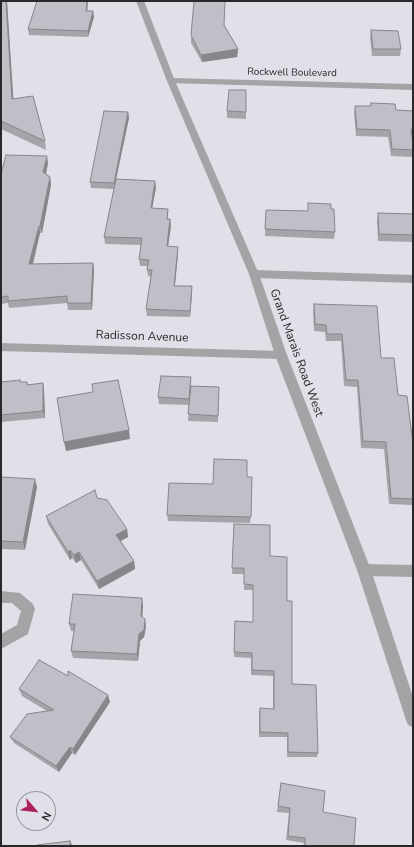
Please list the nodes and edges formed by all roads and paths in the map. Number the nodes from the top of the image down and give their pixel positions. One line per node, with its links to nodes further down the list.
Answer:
1 (140, 1): 2 (street, Grand Marais Road West)
2 (171, 81): 3 (street, Rockwell Boulevard); 4 (street, Grand Marais Road West)
3 (413, 88)
4 (254, 274): 5 (street); 7 (street, Grand Marais Road West)
5 (413, 279)
6 (1, 346): 7 (street, Radisson Avenue)
7 (282, 354): 8 (street, Grand Marais Road West)
8 (364, 570): 9 (street); 12 (street, Grand Marais Road West)
9 (413, 571)
10 (1, 597): 11 (street)
11 (1, 642)
12 (413, 720)

